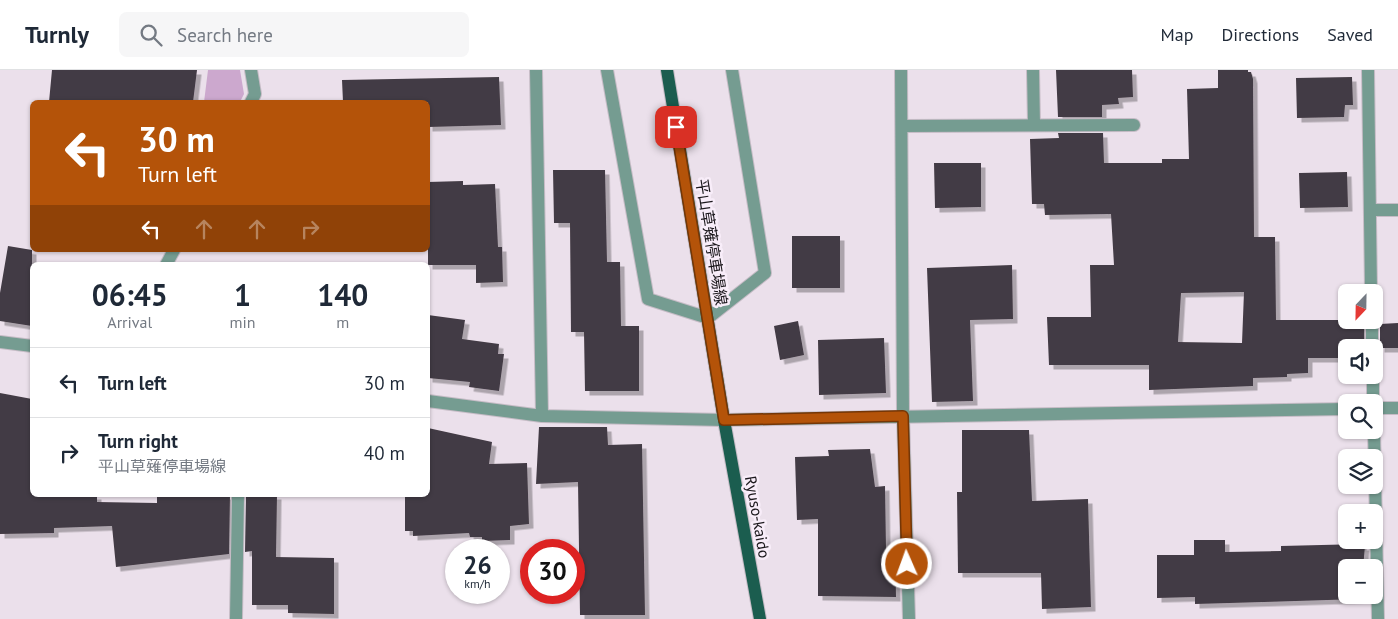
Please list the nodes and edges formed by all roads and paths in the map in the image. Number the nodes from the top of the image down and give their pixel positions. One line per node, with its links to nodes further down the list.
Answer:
1 (251, 70): 9 (street)
2 (536, 70): 23 (street)
3 (607, 70): 16 (street)
4 (667, 70): 16 (main road, 平山草薙停車場線)
5 (732, 70): 16 (street)
6 (902, 70): 11 (street)
7 (1033, 70): 12 (street)
8 (1368, 70): 13 (street)
9 (252, 100)
10 (1134, 125): 12 (street)
11 (902, 126): 12 (street); 24 (street)
12 (1034, 126)
13 (1370, 210): 14 (street); 15 (street)
14 (1398, 210)
15 (1372, 284)
16 (708, 318): 25 (main road, 平山草薙停車場線)
17 (0, 342): 18 (street)
18 (30, 346)
19 (430, 400): 23 (street)
20 (1338, 408): 24 (street)
21 (1383, 408): 22 (street)
22 (1398, 408)
23 (542, 416): 25 (street)
24 (903, 416): 25 (street); 30 (street)
25 (724, 420): 29 (main road, Ryuso-kaido)
26 (1374, 439): 31 (street)
27 (238, 497): 28 (street)
28 (236, 619)
29 (760, 619)
30 (909, 619)
31 (1378, 619)

